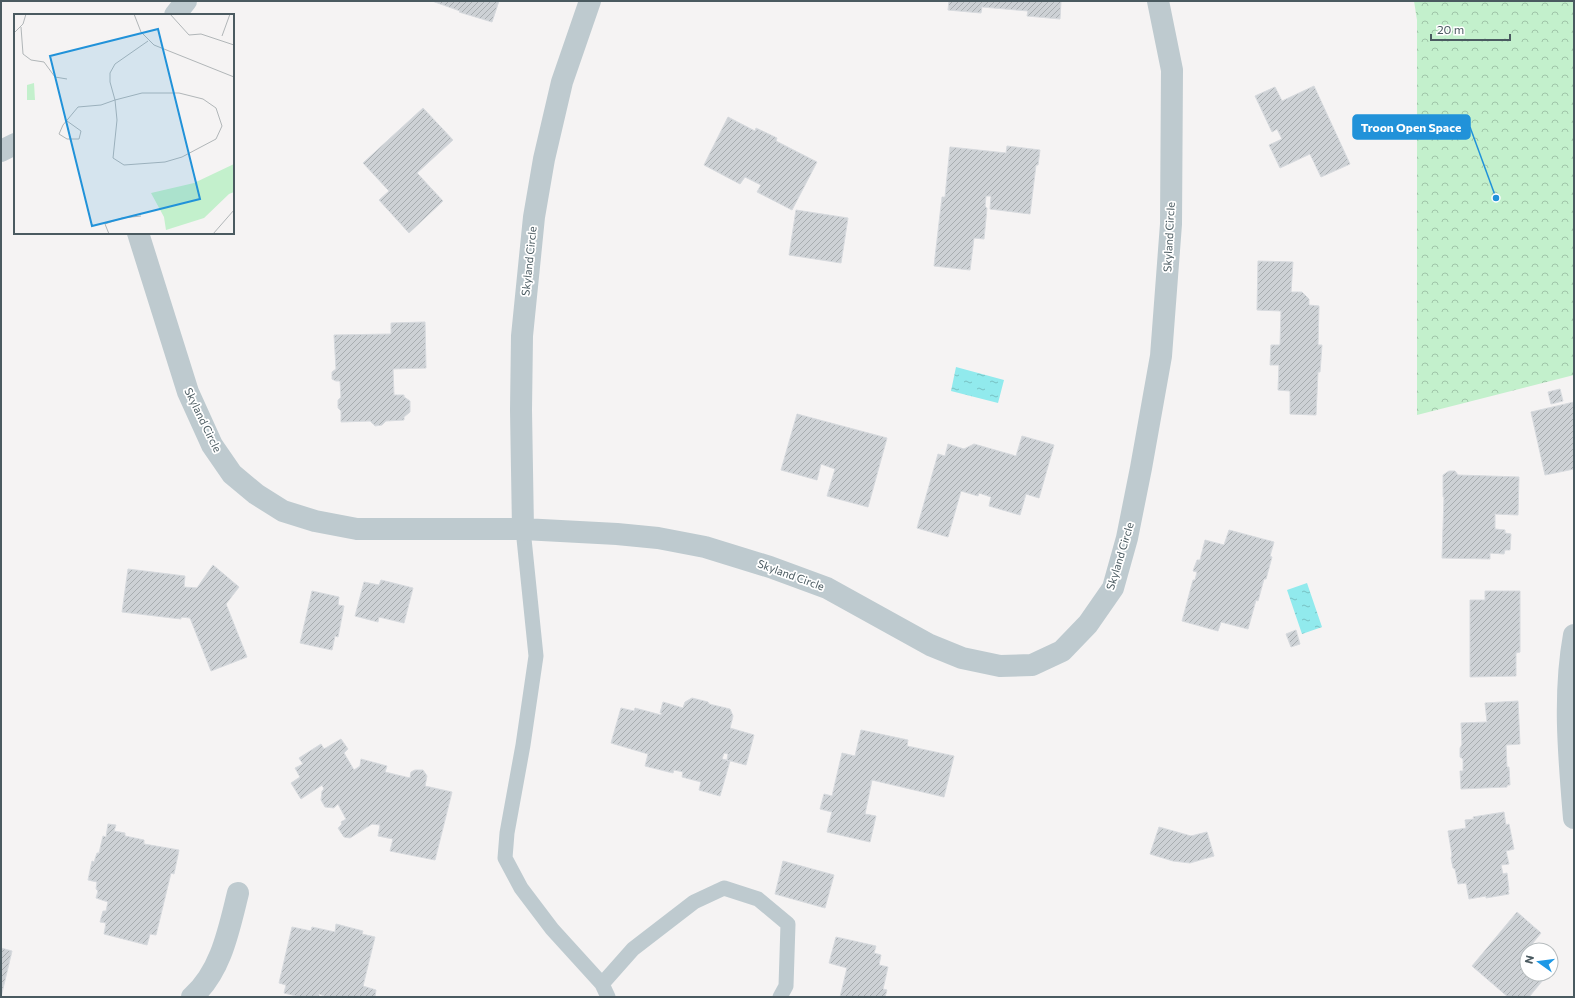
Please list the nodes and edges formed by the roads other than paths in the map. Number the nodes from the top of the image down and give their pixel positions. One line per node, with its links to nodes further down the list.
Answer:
1 (186, 1): 4 (street)
2 (590, 1): 8 (street, Skyland Circle)
3 (1158, 1): 8 (street, Skyland Circle)
4 (176, 14)
5 (14, 144): 6 (street)
6 (1, 151)
7 (138, 234): 8 (street, Skyland Circle)
8 (523, 529): 12 (lane)
9 (1574, 635): 10 (street)
10 (1574, 818)
11 (238, 893): 13 (street)
12 (605, 990): 14 (lane)
13 (192, 997)
14 (780, 997)

